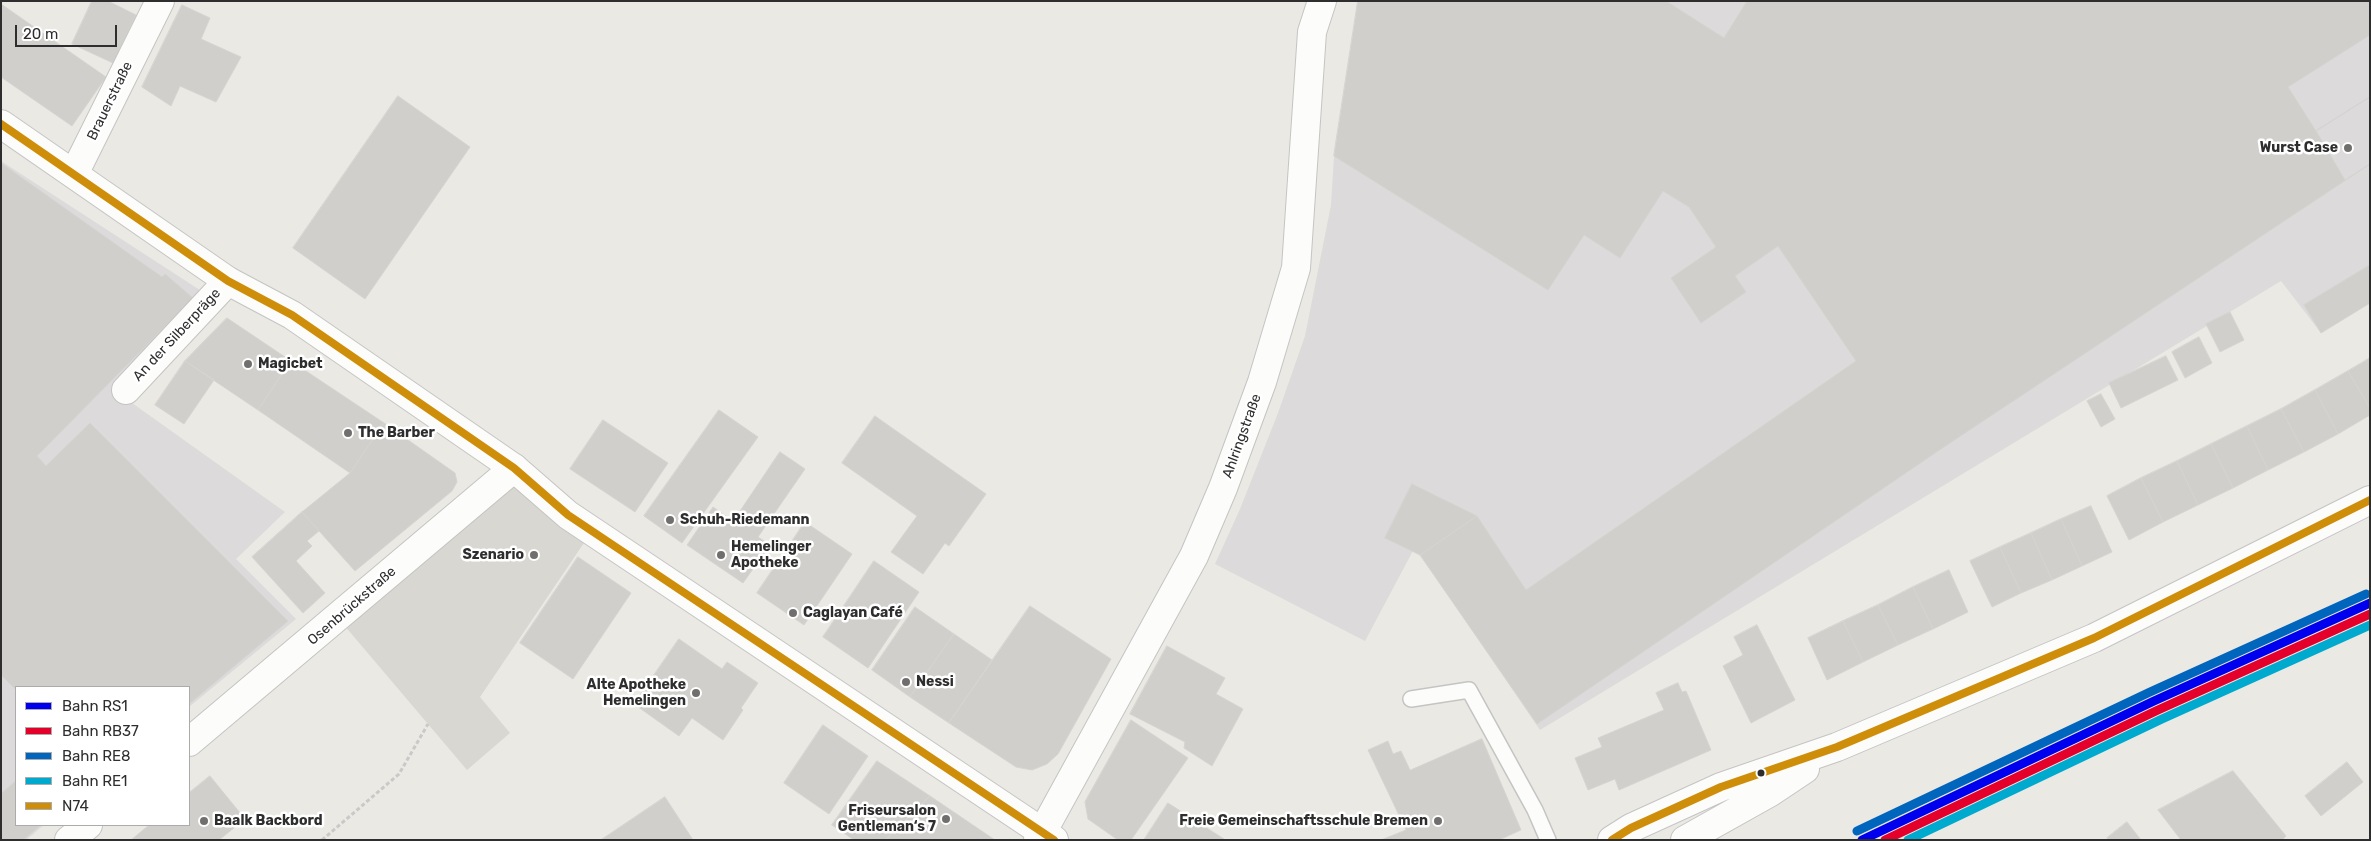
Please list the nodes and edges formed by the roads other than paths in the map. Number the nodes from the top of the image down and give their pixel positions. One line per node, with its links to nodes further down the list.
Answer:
1 (160, 1): 4 (street, Brauerstraße)
2 (1322, 1): 13 (street, Ahlringstraße)
3 (1, 124): 4 (street)
4 (74, 174): 5 (street)
5 (228, 281): 6 (street, An der Silberpräge); 7 (street)
6 (126, 390)
7 (514, 468): 10 (street, Osenbrückstraße); 13 (street)
8 (2370, 500): 11 (street)
9 (1411, 699): 15 (lane)
10 (190, 741)
11 (1837, 747): 16 (street); 17 (street)
12 (87, 826): 14 (street)
13 (1045, 837)
14 (69, 840)
15 (1548, 840)
16 (1612, 840)
17 (1686, 840)

